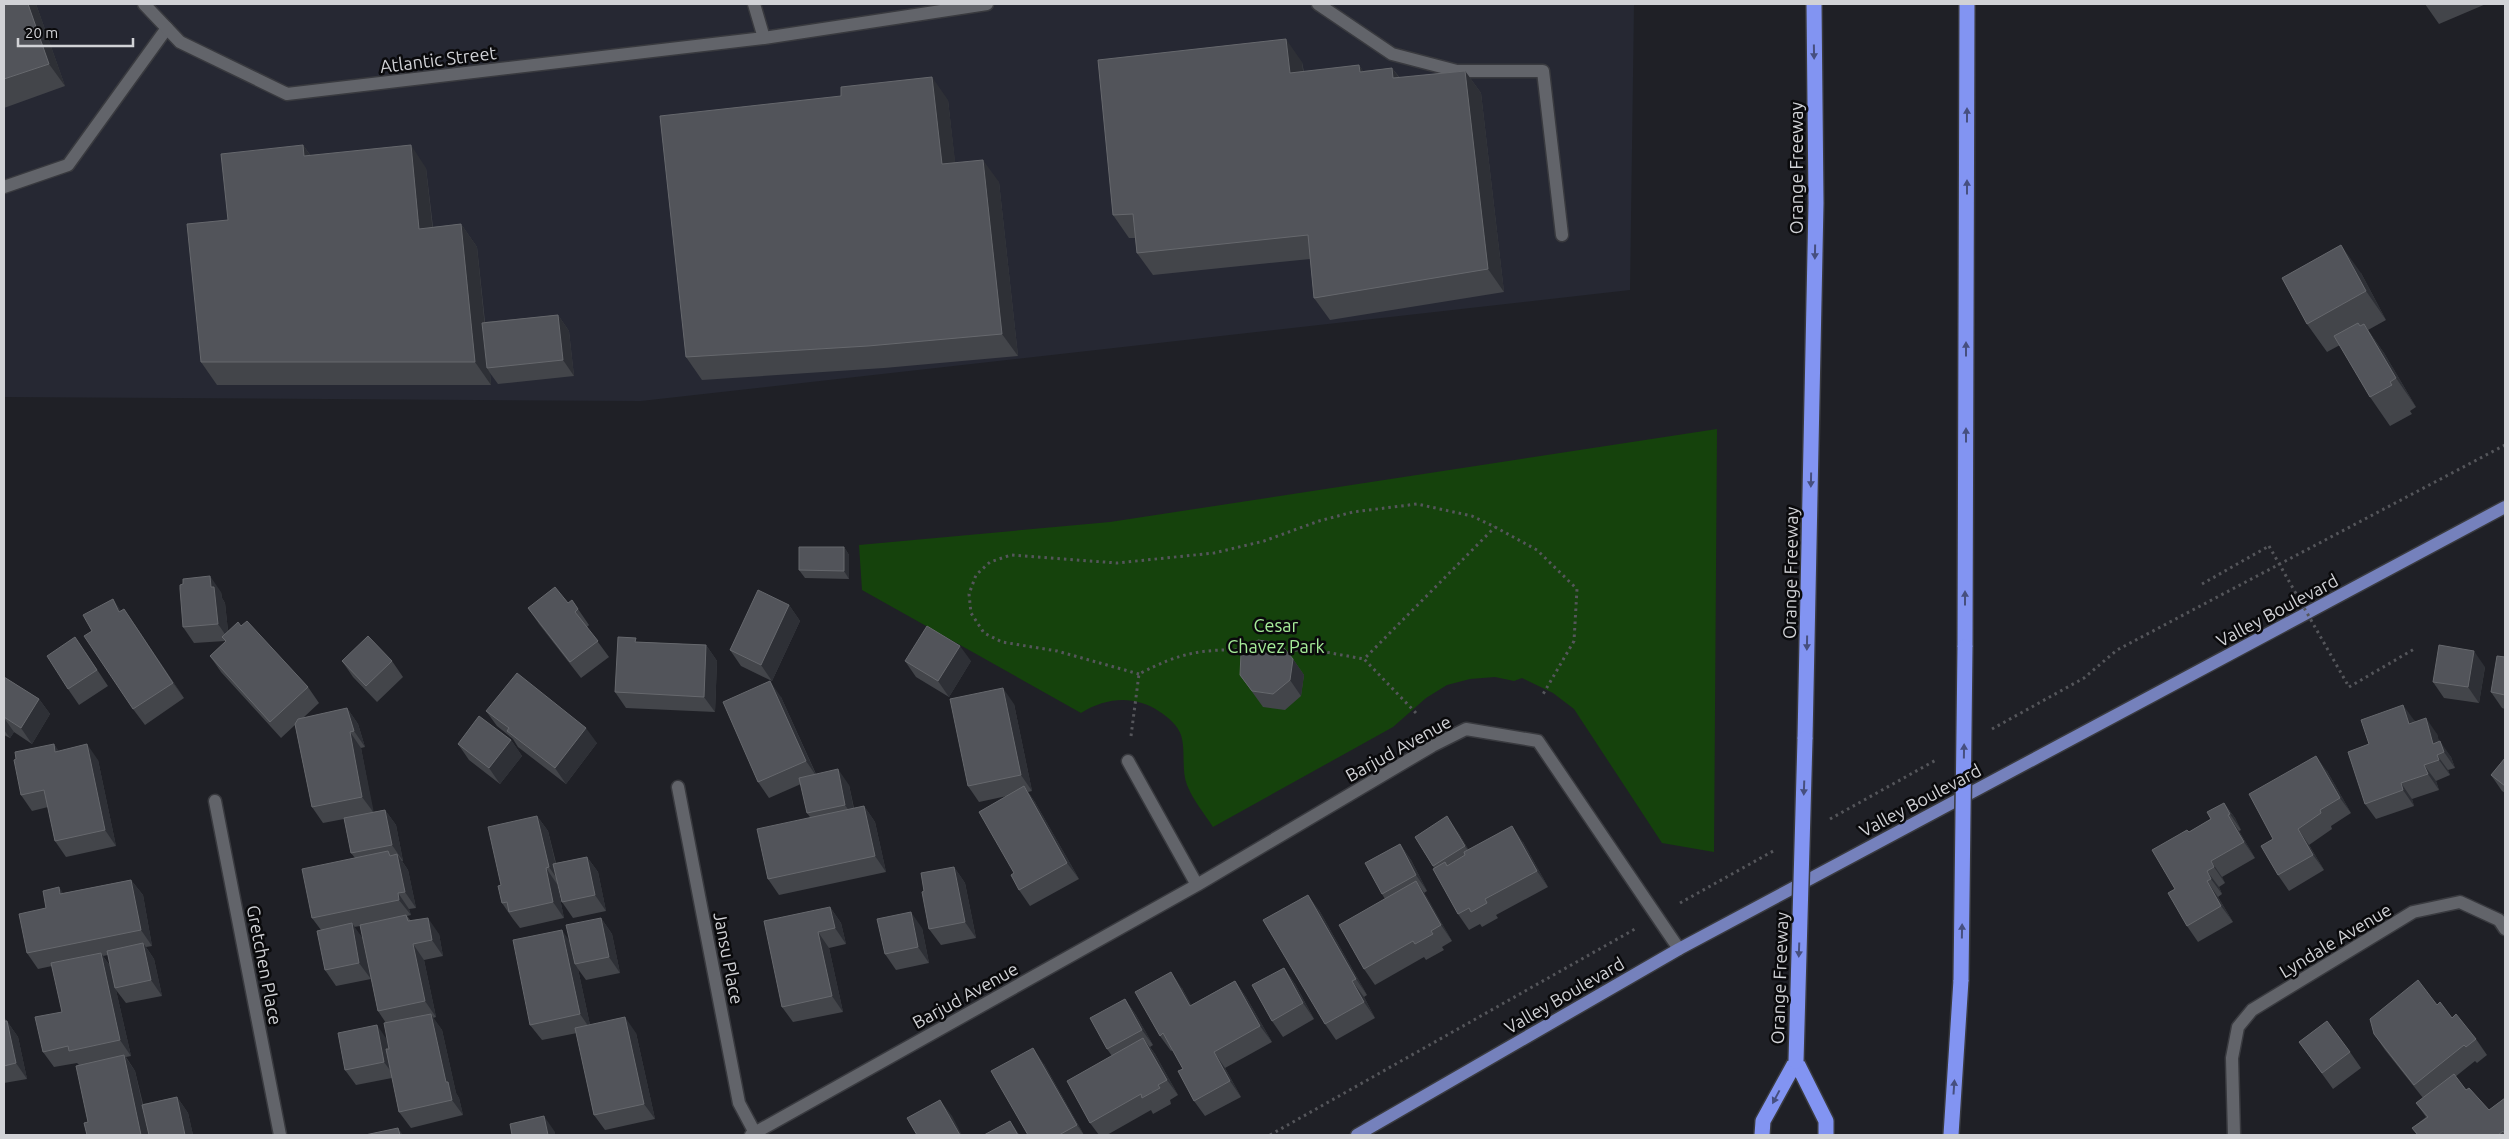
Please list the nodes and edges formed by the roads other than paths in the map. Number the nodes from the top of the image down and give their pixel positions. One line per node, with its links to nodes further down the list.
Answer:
1 (144, 4): 7 (street, Atlantic Street)
2 (754, 4): 8 (street)
3 (987, 4): 8 (street, Atlantic Street)
4 (1318, 4): 10 (street)
5 (1814, 4): 18 (highway, Orange Freeway, one-way to 18, bridge)
6 (1967, 4): 24 (highway, one-way to 6, bridge)
7 (167, 28): 8 (street, Atlantic Street); 9 (street)
8 (764, 38)
9 (4, 187)
10 (1562, 235)
11 (2505, 507): 17 (main road, Valley Boulevard)
12 (1128, 762): 15 (street)
13 (678, 787): 19 (street, Jansu Place)
14 (215, 801): 20 (street, Gretchen Place)
15 (1197, 885): 17 (street, Barjud Avenue); 19 (street, Barjud Avenue)
16 (2505, 929): 25 (street, Lyndale Avenue)
17 (1679, 949): 21 (main road, Valley Boulevard)
18 (1796, 1061): 22 (highway, one-way to 22); 23 (highway, Orange Freeway)
19 (753, 1134)
20 (280, 1135)
21 (1357, 1135)
22 (1762, 1135)
23 (1826, 1135)
24 (1951, 1135)
25 (2234, 1135)

